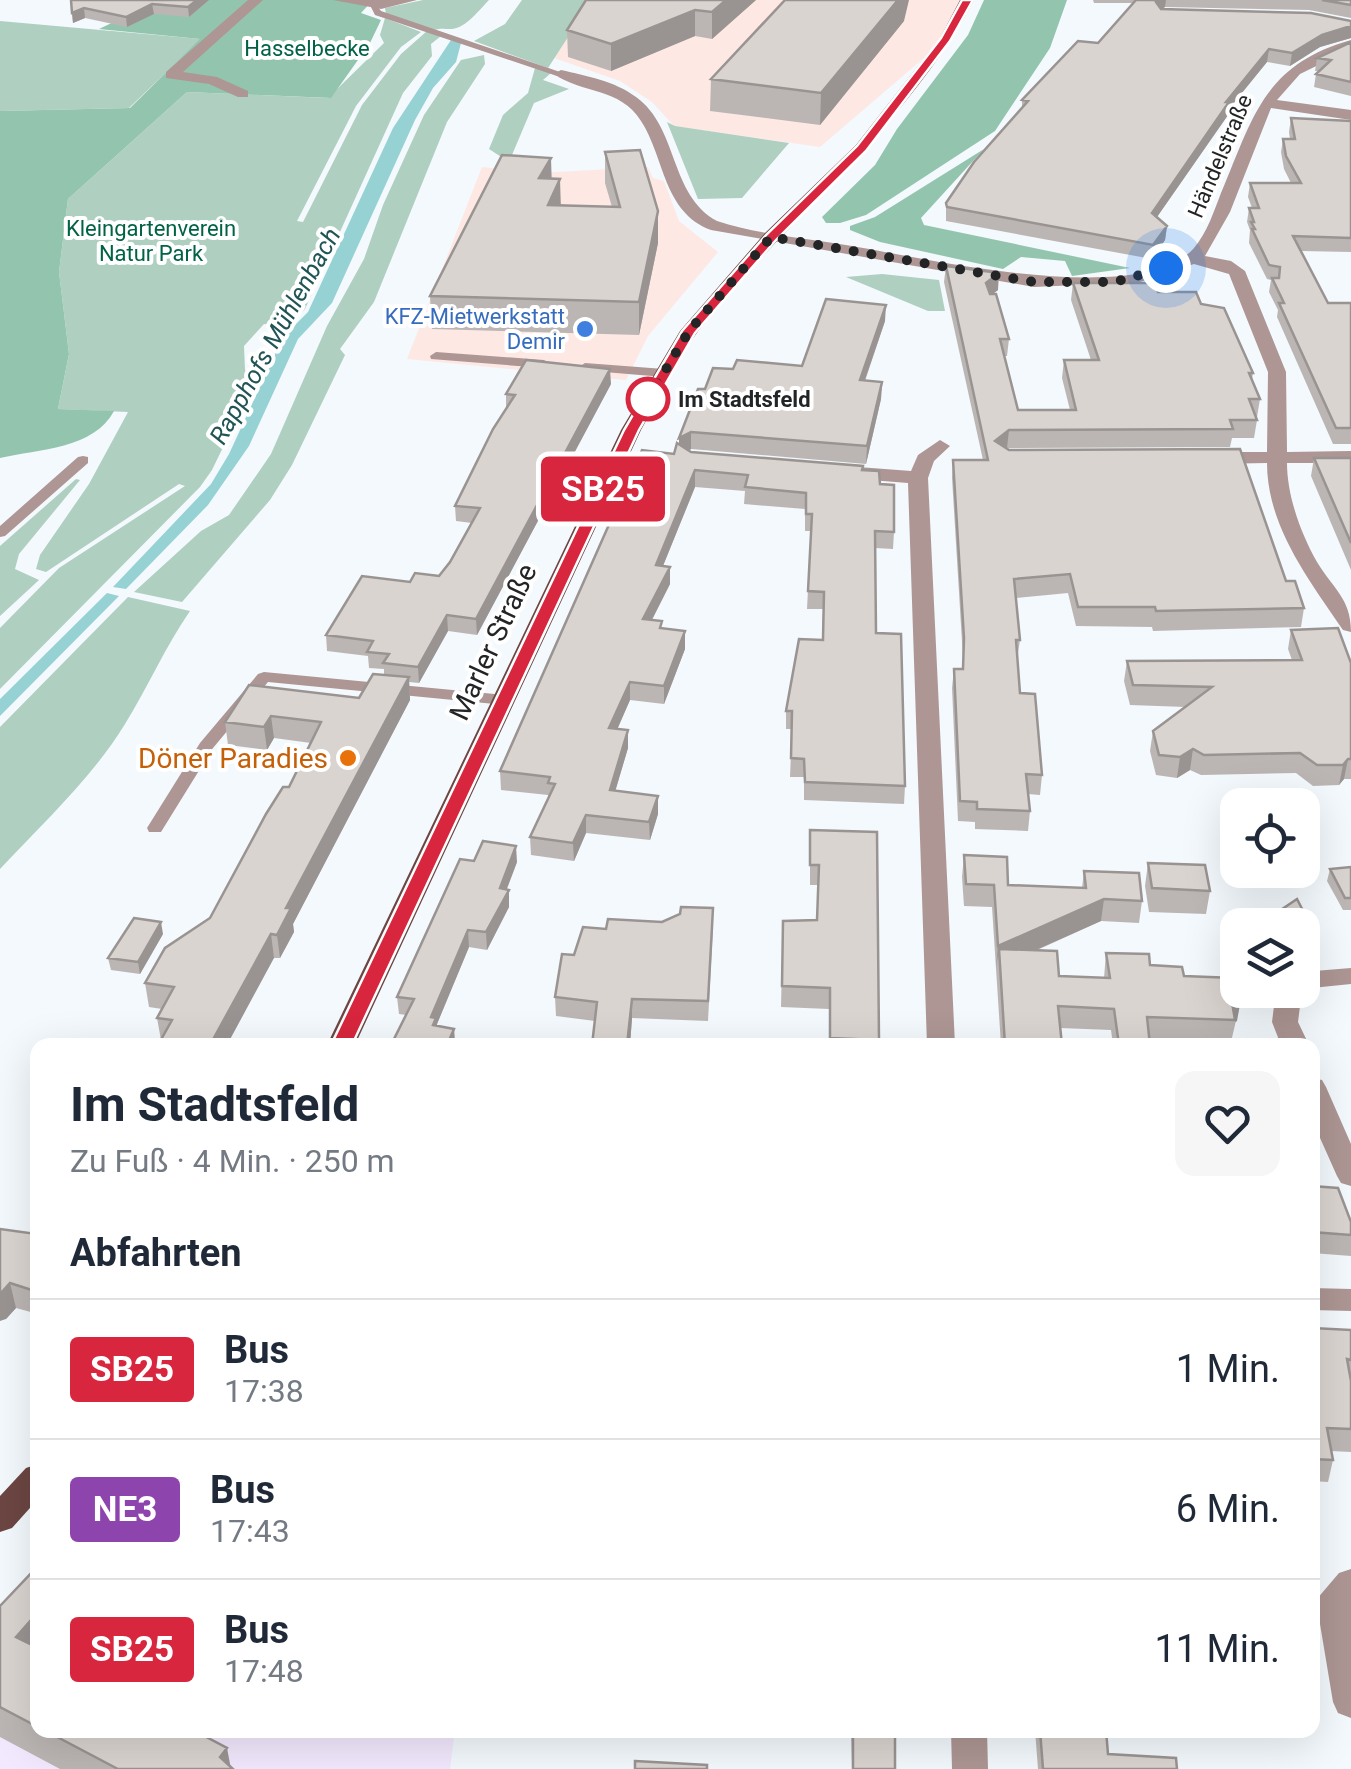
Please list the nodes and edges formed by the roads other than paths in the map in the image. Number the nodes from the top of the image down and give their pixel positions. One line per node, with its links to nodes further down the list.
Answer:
1 (256, 0): 8 (street)
2 (340, 0): 5 (street)
3 (410, 0): 5 (street)
4 (967, 0): 11 (main road, Marler Straße)
5 (372, 5): 7 (lane)
6 (1351, 44): 9 (street, Händelstraße)
7 (562, 74): 11 (street)
8 (243, 94)
9 (1266, 103): 10 (street); 12 (street, Händelstraße)
10 (1351, 114)
11 (771, 237): 12 (street, Händelstraße); 16 (main road, Marler Straße)
12 (1193, 259): 20 (street)
13 (436, 356): 14 (lane)
14 (551, 364)
15 (570, 366): 16 (lane)
16 (664, 373): 26 (main road, Marler Straße)
17 (940, 446): 23 (street)
18 (1351, 457): 20 (street)
19 (1185, 458): 20 (street)
20 (1277, 458): 25 (street)
21 (82, 460): 24 (lane)
22 (824, 470): 23 (street)
23 (918, 478): 32 (street)
24 (0, 533)
25 (1351, 625)
26 (504, 700): 27 (lane); 31 (main road, Marler Straße)
27 (156, 828)
28 (1351, 976): 29 (street)
29 (1320, 979)
30 (1287, 1008): 33 (street)
31 (344, 1038)
32 (941, 1038)
33 (1291, 1038)
34 (1320, 1104): 35 (street)
35 (1351, 1176)
36 (1320, 1298): 37 (street)
37 (1348, 1300)
38 (30, 1486): 39 (main road)
39 (0, 1518)
40 (1351, 1584): 41 (street)
41 (1351, 1702)
42 (969, 1738): 43 (street)
43 (970, 1769)

